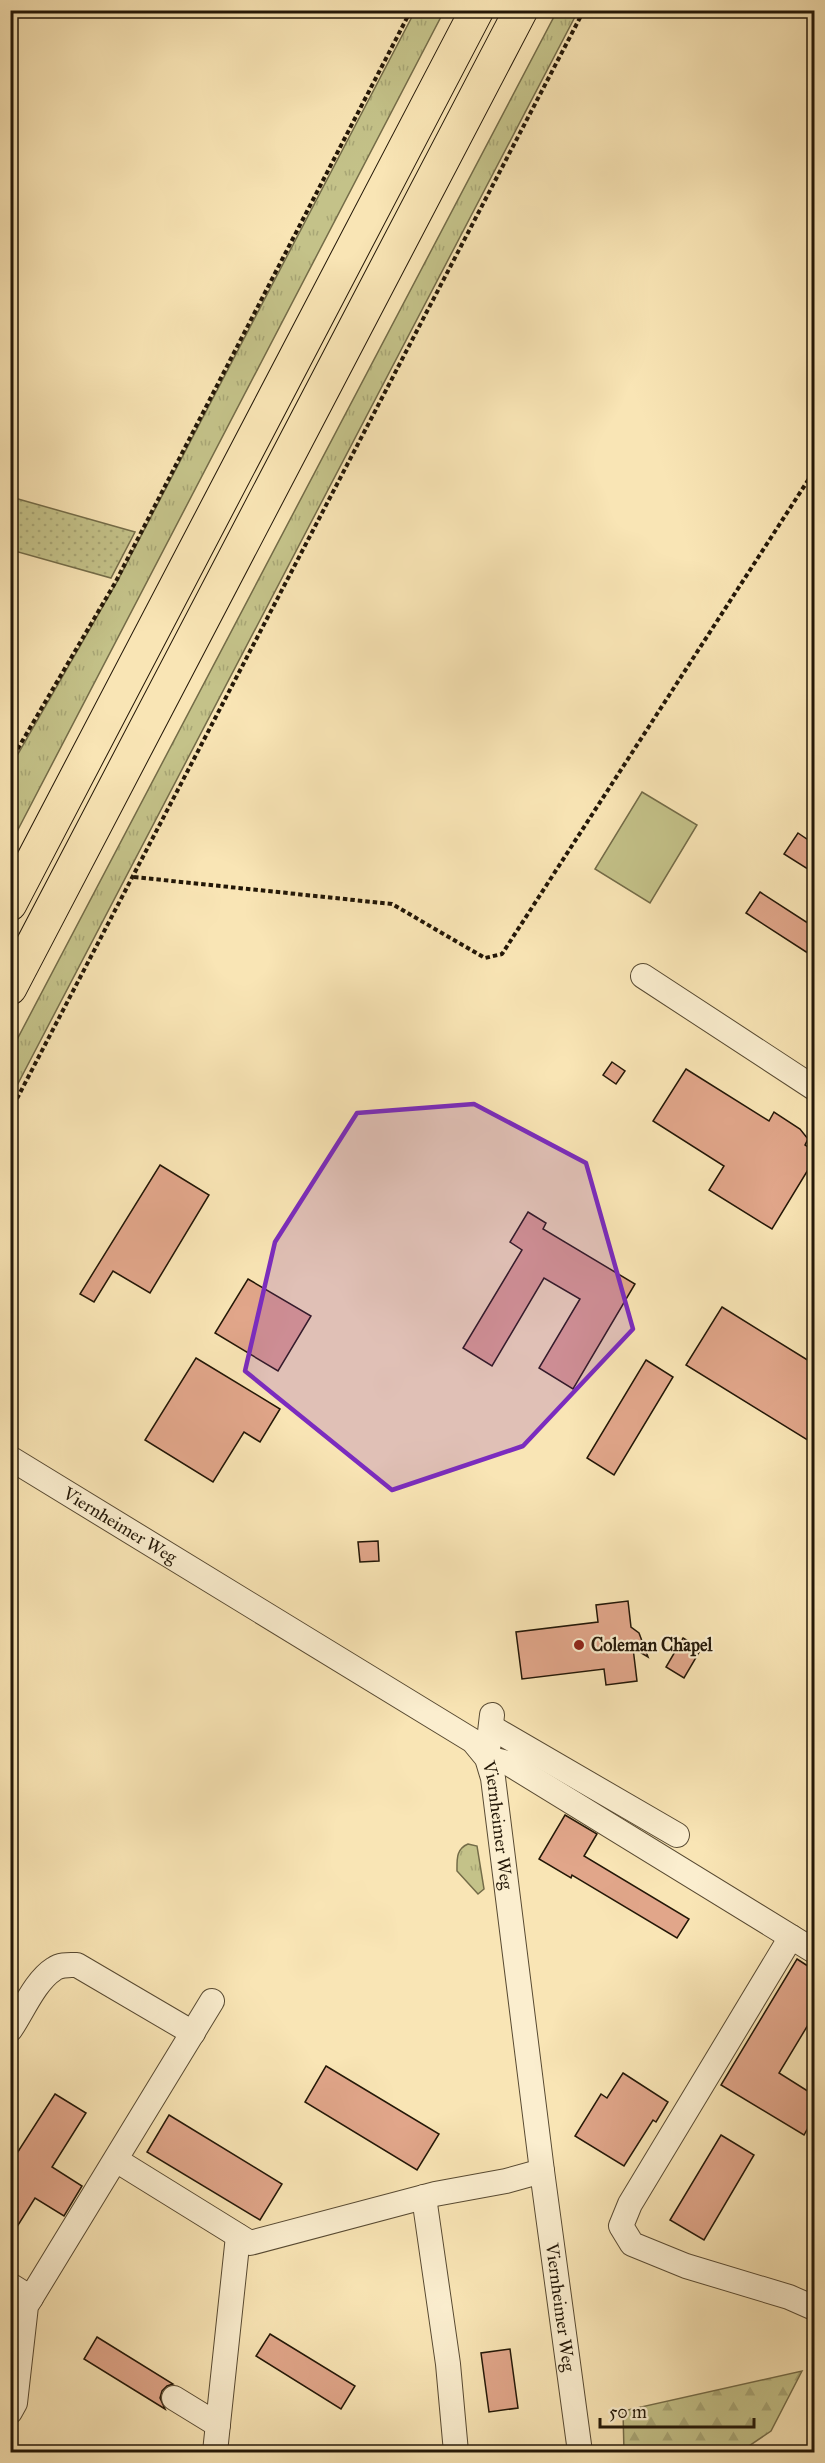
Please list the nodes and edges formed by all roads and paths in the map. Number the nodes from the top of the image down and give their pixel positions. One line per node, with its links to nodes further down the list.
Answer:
1 (411, 10): 6 (path)
2 (477, 10): 8 (highway)
3 (521, 10): 10 (highway)
4 (584, 10): 7 (path)
5 (814, 471): 7 (path)
6 (10, 762)
7 (134, 877): 12 (path)
8 (10, 904)
9 (644, 976): 11 (street)
10 (10, 988)
11 (814, 1088)
12 (10, 1112)
13 (10, 1458): 14 (street, Viernheimer Weg)
14 (487, 1758): 15 (street); 16 (street); 22 (street, Viernheimer Weg)
15 (677, 1835)
16 (791, 1937): 17 (street); 27 (street)
17 (814, 1951)
18 (212, 2001): 20 (street)
19 (10, 2030): 20 (street)
20 (193, 2034): 21 (street)
21 (116, 2160): 24 (street); 26 (street)
22 (542, 2171): 23 (street); 34 (street, Viernheimer Weg)
23 (424, 2197): 24 (street); 33 (street)
24 (238, 2236): 31 (street)
25 (10, 2285): 26 (street)
26 (31, 2298): 28 (street)
27 (814, 2308)
28 (14, 2384): 30 (street)
29 (174, 2398): 31 (street)
30 (10, 2412)
31 (218, 2426): 32 (street)
32 (215, 2452)
33 (456, 2452)
34 (580, 2452)

